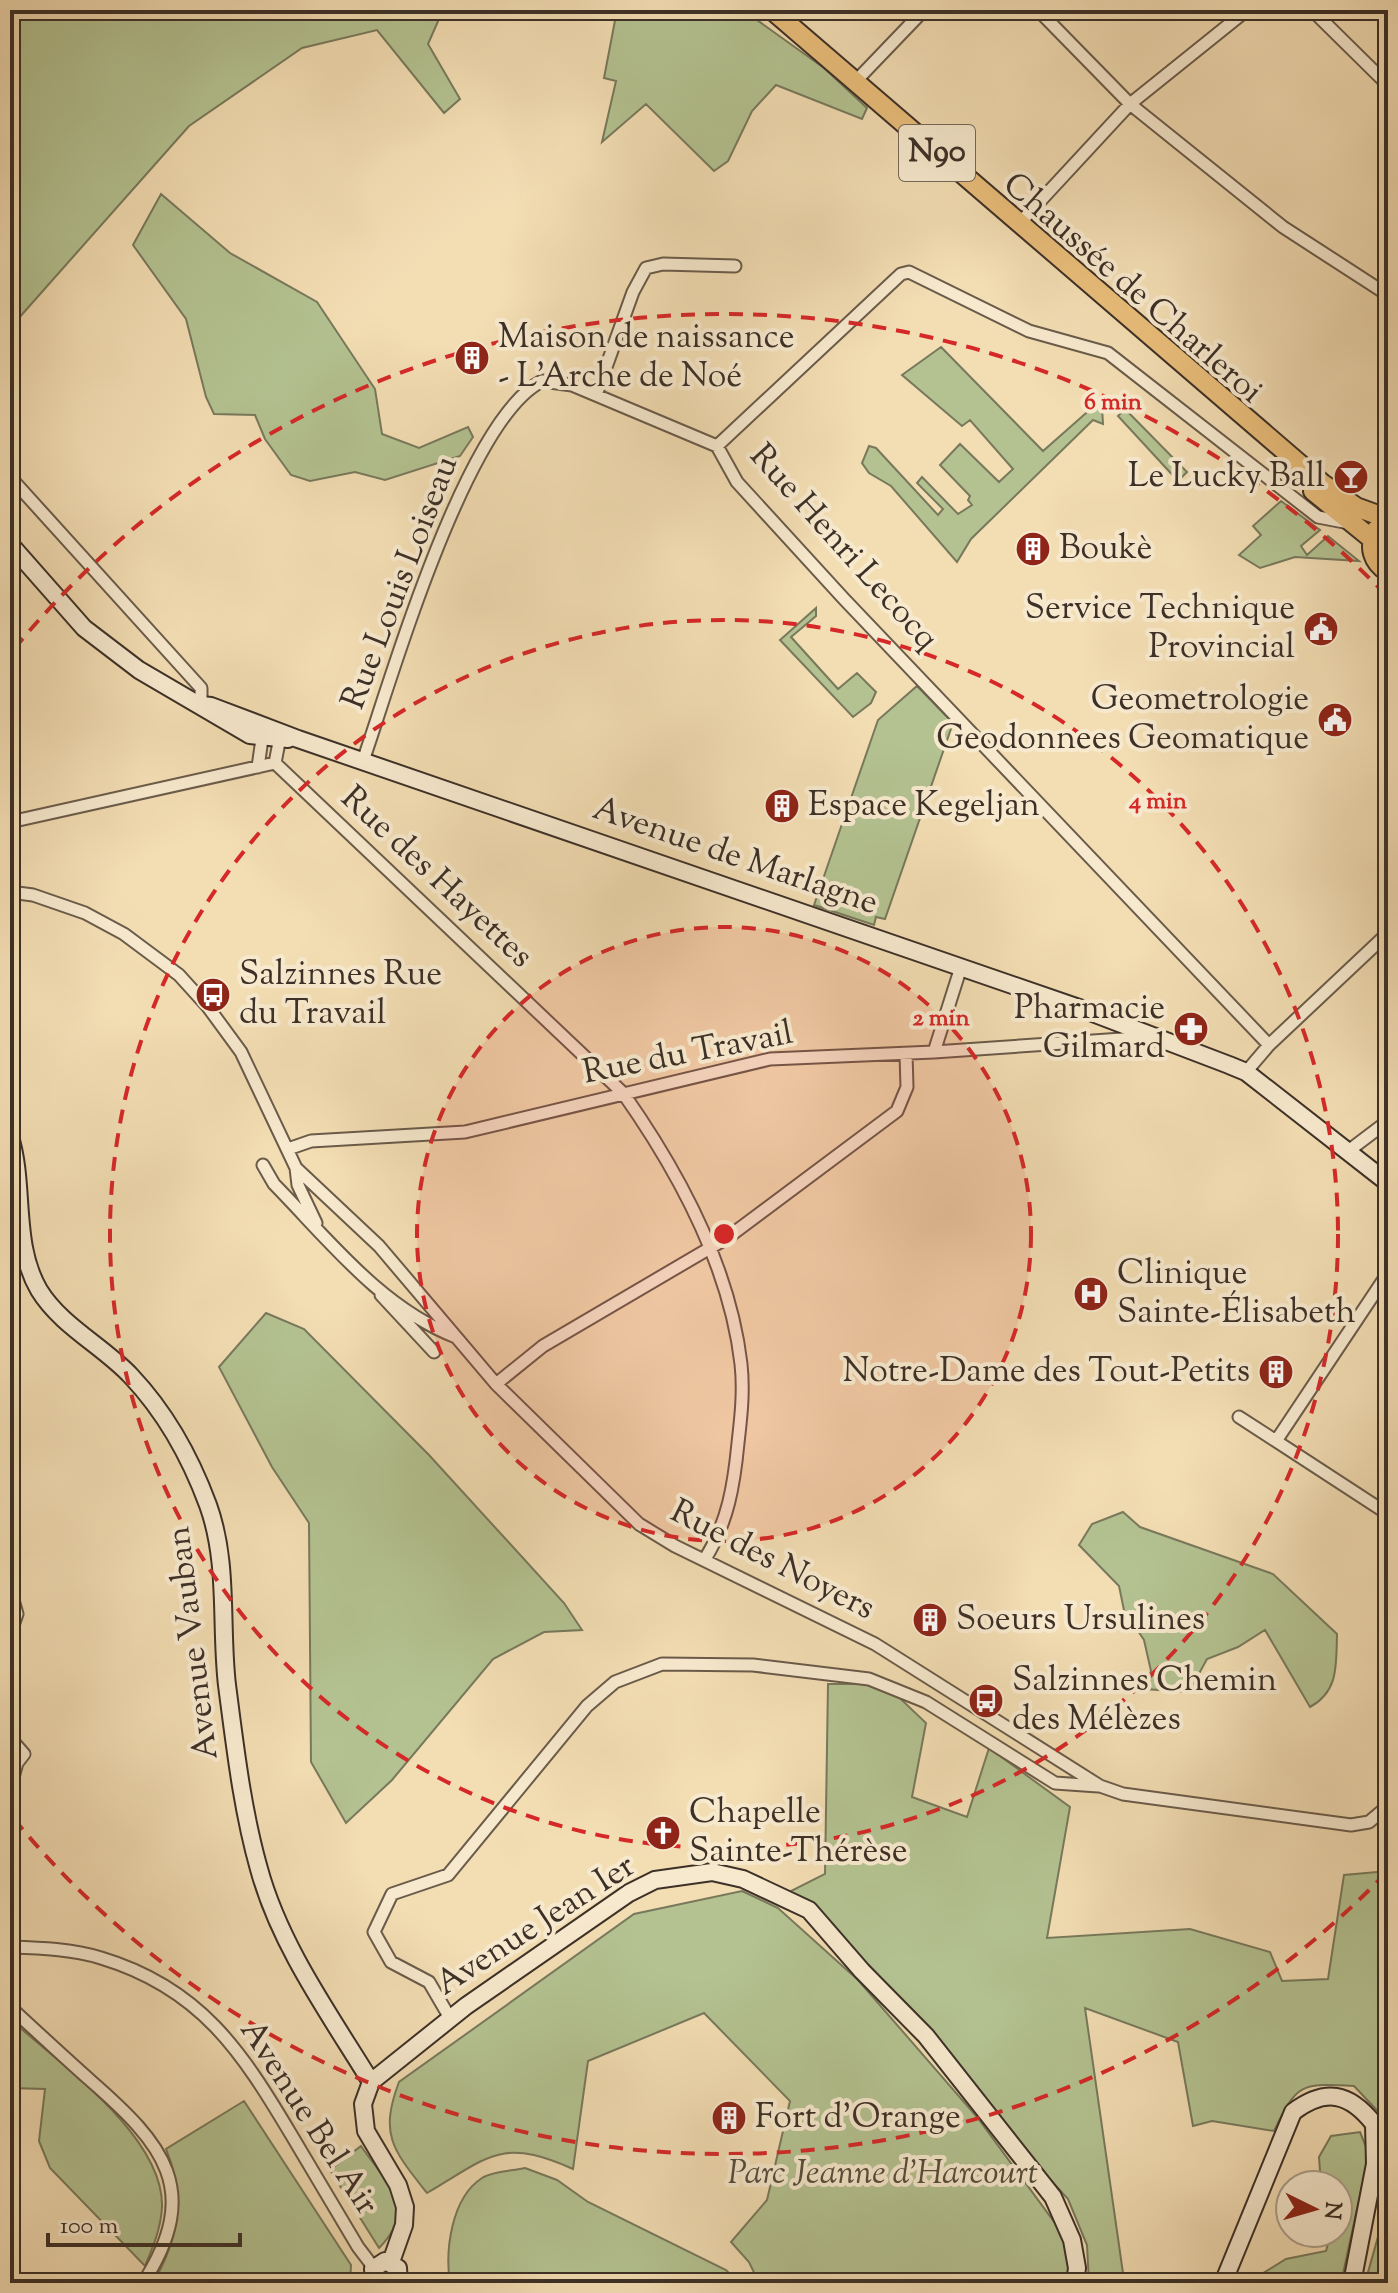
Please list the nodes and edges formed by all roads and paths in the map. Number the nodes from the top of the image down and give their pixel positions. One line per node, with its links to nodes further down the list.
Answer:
1 (772, 10): 6 (main road, Chaussée de Charleroi / N90)
2 (924, 10): 6 (street)
3 (1038, 10): 8 (street)
4 (1247, 10): 8 (street)
5 (1312, 10): 7 (street)
6 (854, 83): 9 (main road, Chaussée de Charleroi / N90)
7 (1388, 85)
8 (1130, 104): 9 (street); 11 (street)
9 (1017, 227): 16 (main road, Chaussée de Charleroi / N90); 17 (main road, Chaussée de Charleroi / N90)
10 (735, 266): 13 (street)
11 (1388, 295)
12 (572, 385): 13 (street, Rue Henri Lecocq); 24 (street, Rue Louis Loiseau)
13 (596, 395): 14 (street, Rue Henri Lecocq)
14 (717, 446): 17 (street); 32 (street, Rue Henri Lecocq)
15 (10, 477): 21 (street)
16 (1387, 518): 18 (main road, N90)
17 (1349, 523): 18 (main road, Chaussée de Charleroi / N90)
18 (1372, 539): 20 (main road, N90)
19 (10, 544): 21 (main road, Avenue de Marlagne)
20 (1388, 572)
21 (201, 705): 22 (main road, Avenue de Marlagne); 23 (main road, Avenue de Marlagne)
22 (281, 735): 23 (main road, Avenue de Marlagne); 24 (main road, Avenue de Marlagne); 25 (street)
23 (262, 737): 26 (street)
24 (363, 761): 30 (main road, Avenue de Marlagne)
25 (275, 763): 26 (street); 36 (street, Rue des Hayettes)
26 (258, 767): 27 (street)
27 (10, 822)
28 (10, 892): 39 (street, Rue des Noyers)
29 (1388, 933): 32 (street)
30 (961, 967): 31 (main road, Avenue de Marlagne); 33 (street)
31 (1151, 1037): 33 (street, Rue du Travail); 35 (main road, Avenue de Marlagne)
32 (1269, 1045): 35 (street)
33 (934, 1052): 34 (street, Rue du Travail)
34 (906, 1054): 36 (street, Rue du Travail); 45 (street)
35 (1246, 1072): 40 (main road, Avenue de Marlagne)
36 (623, 1093): 39 (street, Rue du Travail); 45 (street, Rue des Hayettes)
37 (1388, 1121): 40 (street)
38 (10, 1137): 64 (main road, Avenue Vauban)
39 (288, 1149): 42 (street, Rue des Noyers)
40 (1347, 1152): 43 (main road, Avenue de Marlagne)
41 (263, 1165): 44 (street, Rue des Noyers)
42 (296, 1168): 44 (street, Rue des Noyers); 48 (street, Rue des Noyers)
43 (1388, 1183)
44 (317, 1229): 47 (street, Rue des Noyers)
45 (708, 1249): 50 (street); 54 (street, Rue des Hayettes)
46 (1388, 1273): 52 (street)
47 (373, 1285): 48 (street, Rue des Noyers); 49 (street, Rue des Noyers)
48 (458, 1338): 50 (street, Rue des Noyers)
49 (434, 1352)
50 (496, 1384): 54 (street, Rue des Noyers)
51 (1239, 1417): 52 (street)
52 (1276, 1441): 53 (street)
53 (1388, 1514)
54 (705, 1559): 58 (street, Rue des Noyers)
55 (10, 1589): 56 (street)
56 (10, 1634)
57 (10, 1738): 59 (street)
58 (1100, 1786): 60 (street); 63 (street)
59 (10, 1788)
60 (1388, 1806)
61 (10, 1947): 66 (street, Avenue Bel Air)
62 (10, 2007): 68 (street)
63 (450, 2018): 64 (main road, Avenue Jean Ier); 69 (main road, Avenue Jean Ier)
64 (371, 2082): 65 (main road)
65 (391, 2262): 66 (main road); 67 (main road)
66 (374, 2275)
67 (401, 2282)
68 (143, 2283)
69 (1075, 2283)
70 (1223, 2283): 71 (main road)
71 (1352, 2283)

